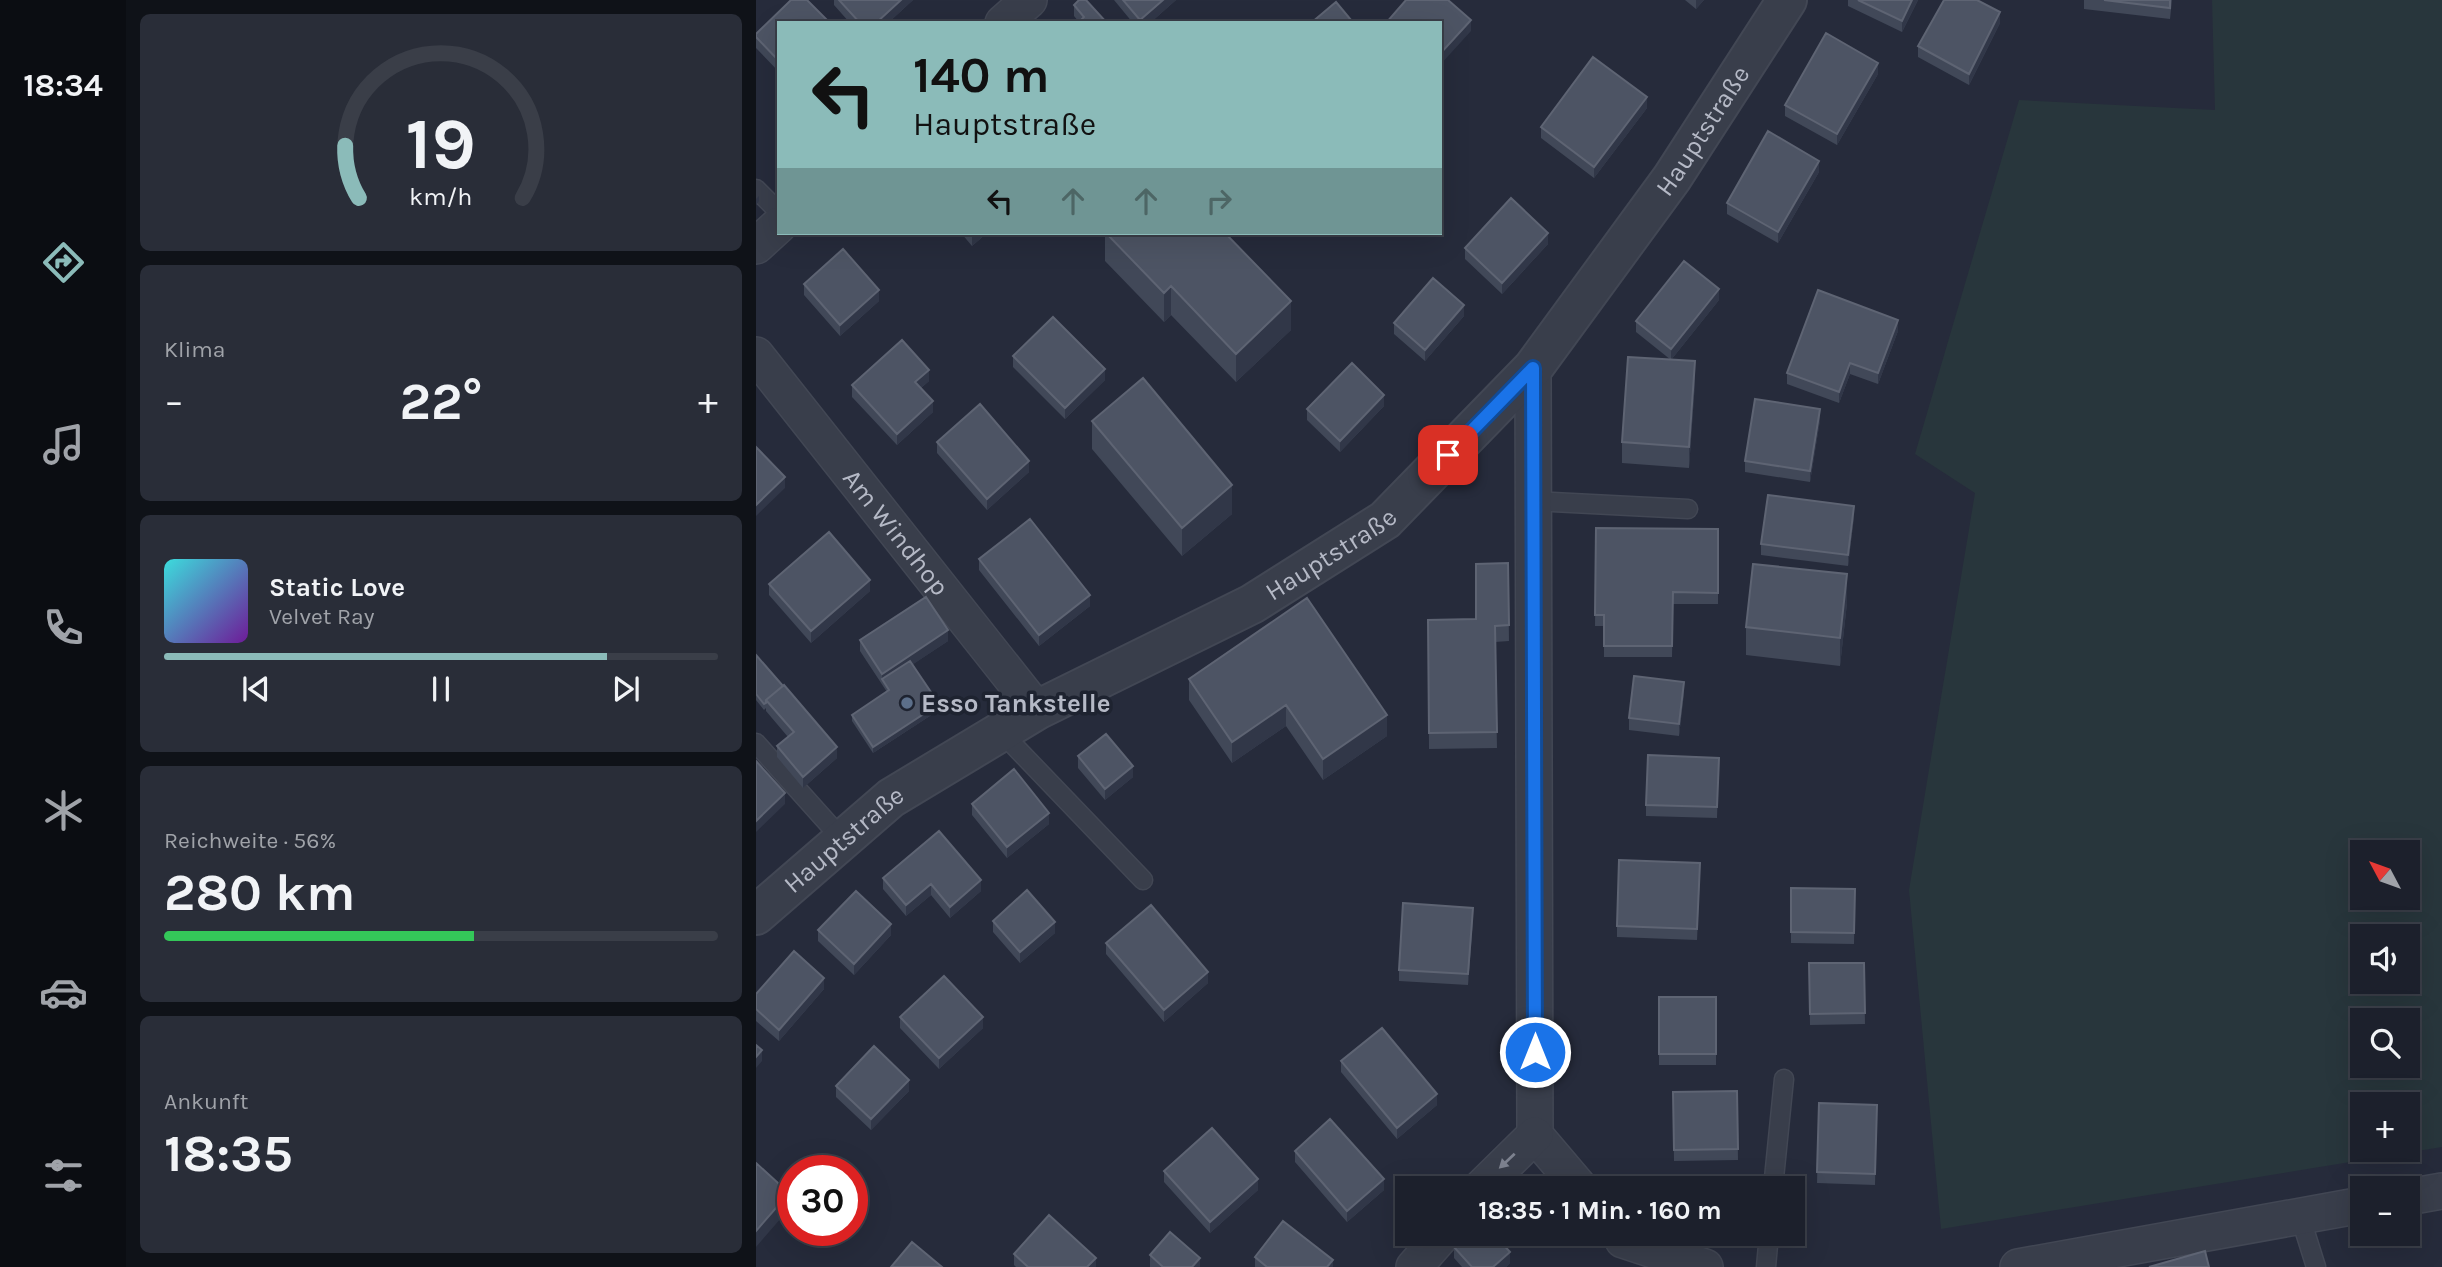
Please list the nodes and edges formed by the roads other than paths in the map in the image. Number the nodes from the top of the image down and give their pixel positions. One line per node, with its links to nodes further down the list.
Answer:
1 (1029, 0): 3 (street)
2 (1787, 0): 9 (street, Hauptstraße)
3 (1005, 21)
4 (756, 190): 5 (lane)
5 (777, 210)
6 (777, 227): 7 (street)
7 (756, 246)
8 (756, 355): 12 (street, Am Windhop)
9 (1533, 368): 10 (street); 12 (street, Hauptstraße)
10 (1533, 501): 11 (lane); 19 (street)
11 (1688, 509)
12 (1037, 710): 13 (street, Hauptstraße)
13 (1001, 732): 15 (street, Hauptstraße); 16 (lane)
14 (756, 743): 15 (lane)
15 (842, 839): 17 (street, Hauptstraße)
16 (1143, 880)
17 (756, 915)
18 (1784, 1079): 22 (lane)
19 (1535, 1135): 20 (street, one-way to 20); 21 (street)
20 (1493, 1176)
21 (1570, 1176)
22 (1774, 1176)
23 (2442, 1191): 24 (street)
24 (2420, 1195)
25 (2350, 1207): 26 (street)
26 (2300, 1216): 35 (street); 36 (lane)
27 (1432, 1246): 31 (street)
28 (1629, 1246): 32 (street)
29 (1646, 1246): 33 (street)
30 (1768, 1246): 34 (lane)
31 (1414, 1267)
32 (1651, 1267)
33 (1705, 1267)
34 (1766, 1267)
35 (2018, 1267)
36 (2316, 1267)

